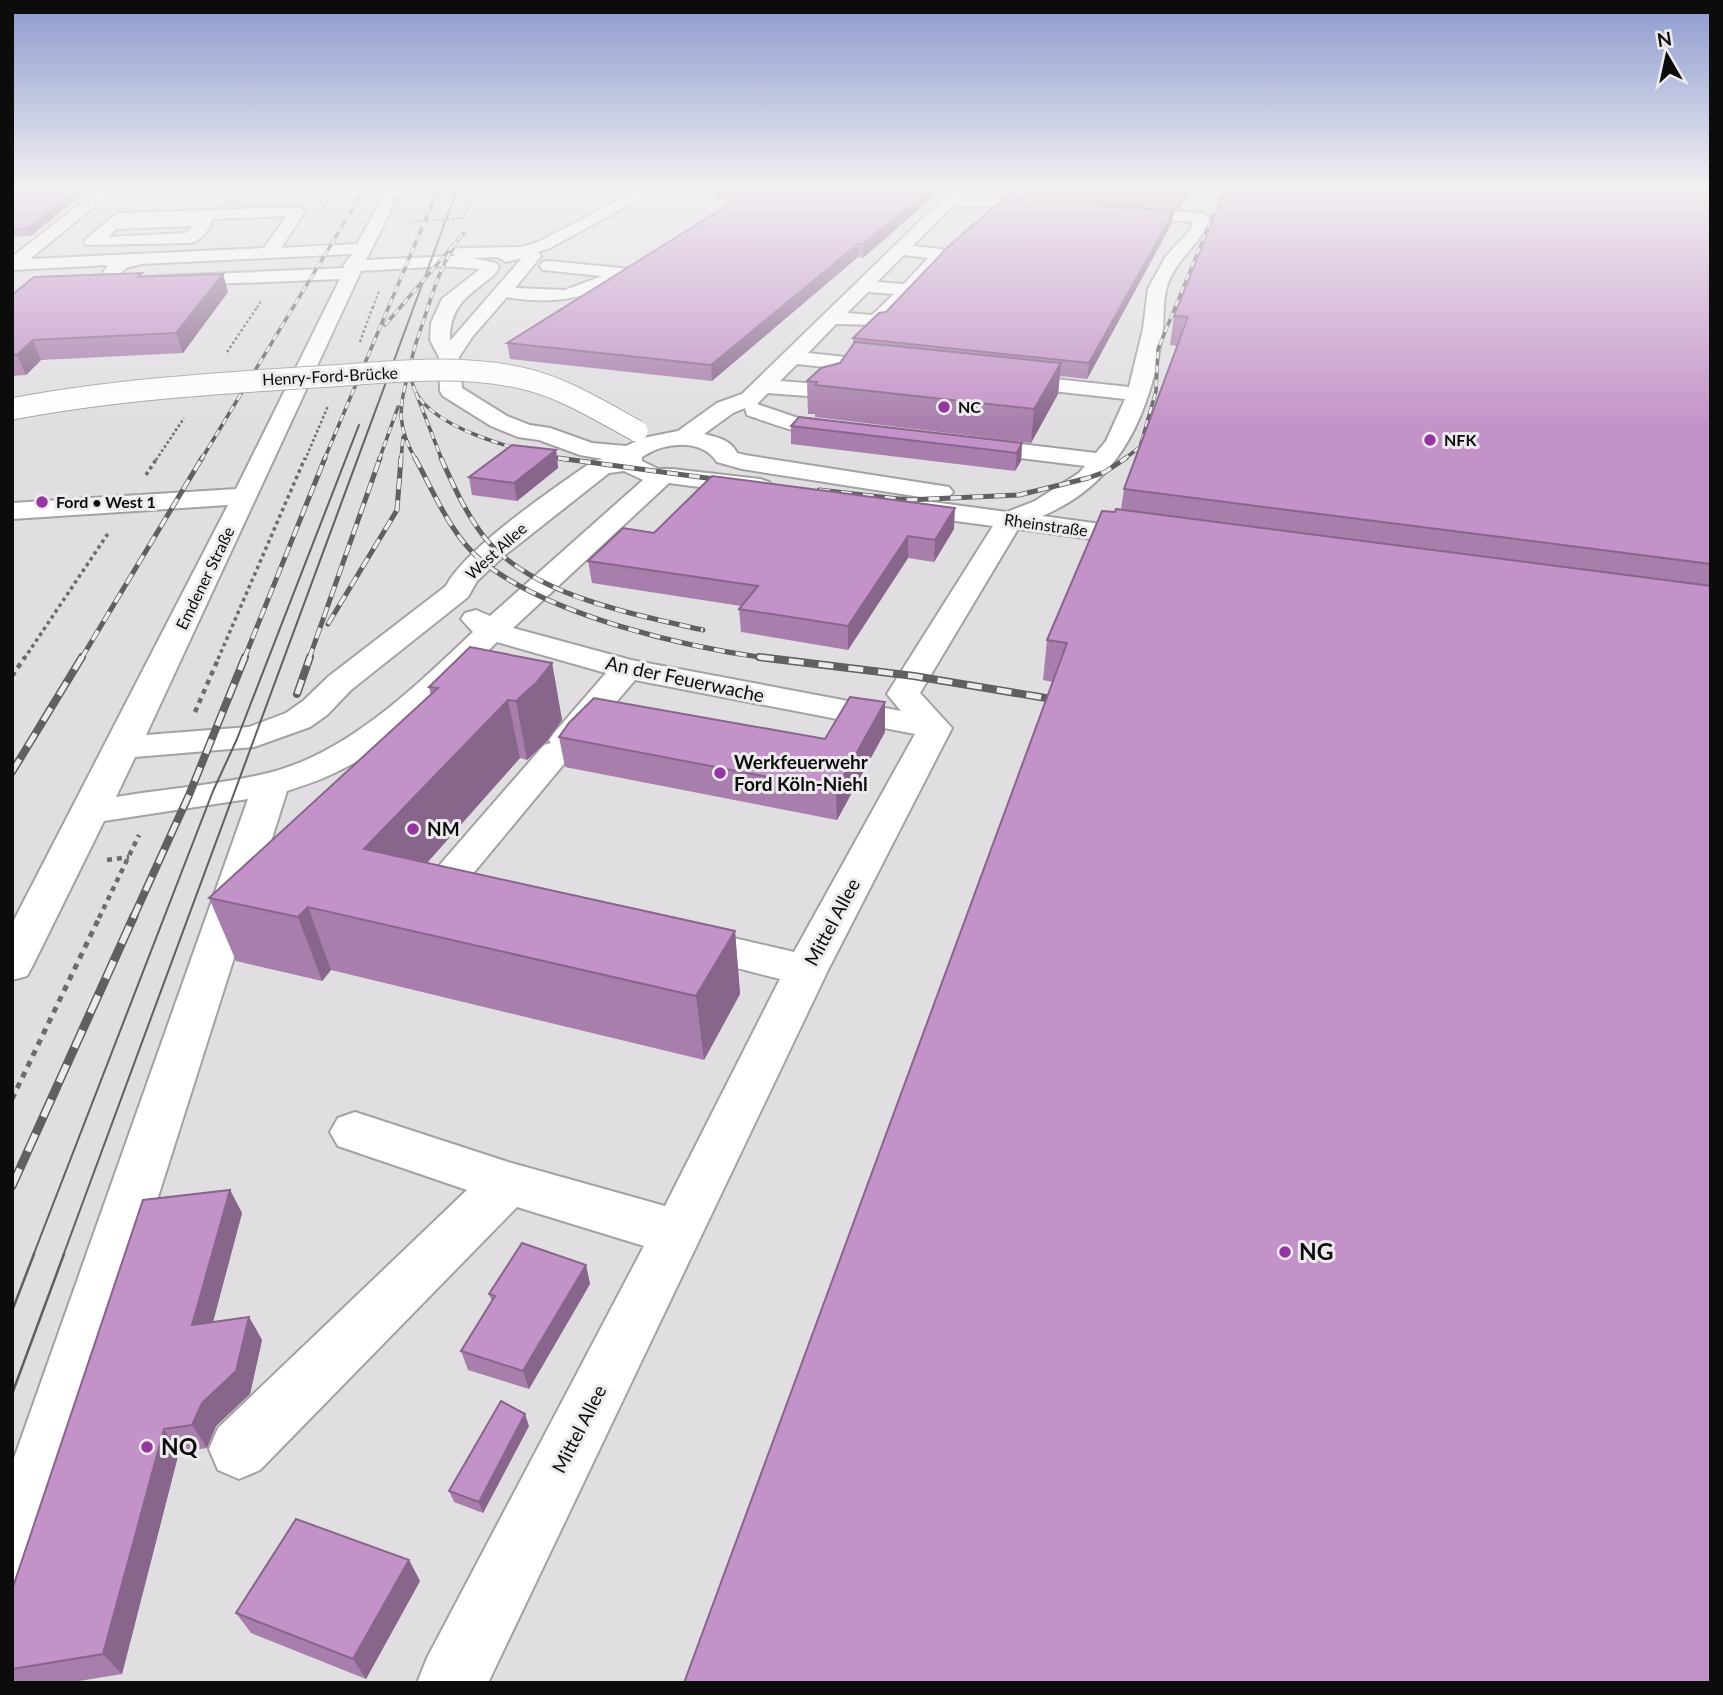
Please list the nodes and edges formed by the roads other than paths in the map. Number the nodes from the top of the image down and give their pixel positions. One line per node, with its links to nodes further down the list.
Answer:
1 (104, 269): 12 (street)
2 (114, 269): 12 (street)
3 (233, 269): 12 (street)
4 (320, 269): 12 (street)
5 (352, 269): 36 (street, Emdener Straße)
6 (489, 269): 17 (street)
7 (523, 269): 15 (street)
8 (581, 269): 15 (street)
9 (879, 269): 13 (street)
10 (927, 269): 14 (street)
11 (1167, 269): 22 (street)
12 (111, 272)
13 (862, 286): 14 (street); 16 (street)
14 (908, 290): 16 (street)
15 (504, 291): 17 (street)
16 (830, 318): 18 (street)
17 (449, 357): 26 (street)
18 (790, 357): 20 (street); 23 (street)
19 (844, 370): 23 (street)
20 (918, 371)
21 (986, 378): 22 (street)
22 (1138, 394): 34 (street)
23 (756, 398): 27 (street); 29 (street); 32 (street)
24 (12, 410): 28 (street, Henry-Ford-Brücke, bridge)
25 (548, 413): 31 (street)
26 (526, 432): 31 (street); 33 (street)
27 (864, 433)
28 (645, 436): 29 (street); 33 (street, West Allee)
29 (684, 438): 32 (street)
30 (947, 443): 34 (street)
31 (577, 446): 33 (street)
32 (721, 451): 35 (street); 37 (street)
33 (621, 461): 35 (street, Rheinstraße); 41 (street, West Allee)
34 (1102, 461): 37 (street)
35 (667, 476): 39 (street, Rheinstraße); 42 (street)
36 (245, 496): 38 (street); 46 (street, Emdener Straße)
37 (1044, 506): 39 (street)
38 (12, 511)
39 (1010, 520): 40 (street, Rheinstraße); 45 (street)
40 (1175, 542)
41 (458, 591): 42 (street, An der Feuerwache); 44 (street, West Allee)
42 (491, 631): 43 (street, An der Feuerwache); 47 (street)
43 (627, 669): 45 (street, An der Feuerwache); 50 (street)
44 (298, 720): 46 (street, West Allee); 47 (street)
45 (935, 728): 53 (street, Mittel Allee)
46 (124, 747): 49 (street, Emdener Straße)
47 (347, 752): 48 (street)
48 (271, 784): 49 (street); 58 (street)
49 (92, 812): 52 (street, Emdener Straße)
50 (511, 900)
51 (645, 932): 53 (street)
52 (12, 965)
53 (806, 970): 56 (street, Mittel Allee)
54 (355, 1132): 55 (street)
55 (508, 1183): 56 (street); 57 (street)
56 (678, 1233): 59 (street, Mittel Allee)
57 (239, 1449)
58 (12, 1556)
59 (452, 1683)

